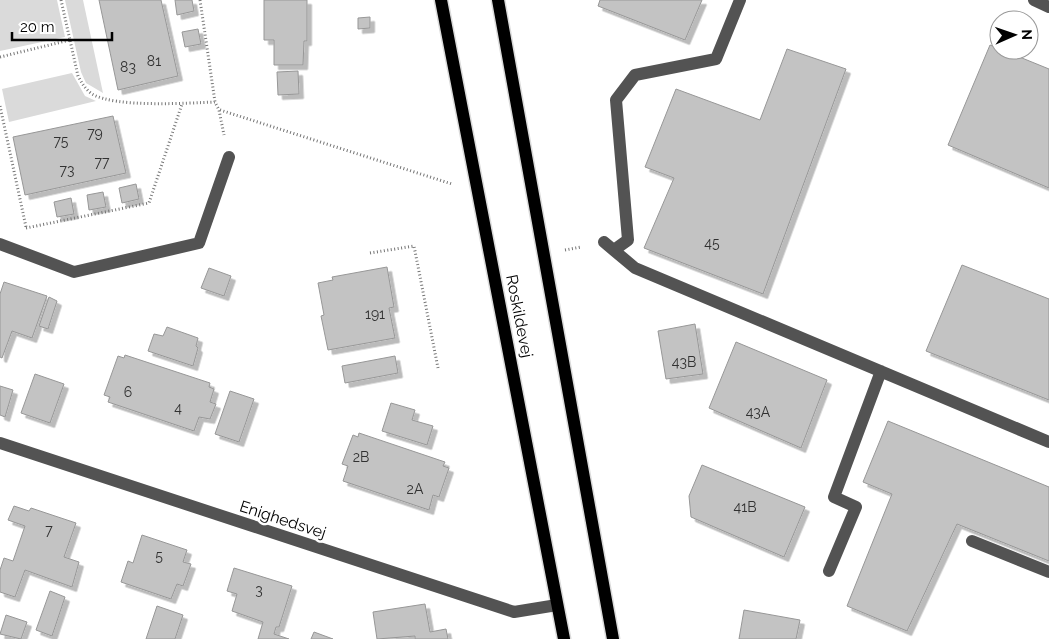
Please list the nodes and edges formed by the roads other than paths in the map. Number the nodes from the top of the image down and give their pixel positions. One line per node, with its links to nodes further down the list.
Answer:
1 (441, 0): 14 (main road, Roskildevej)
2 (498, 0): 16 (main road, Roskildevej)
3 (740, 0): 8 (street)
4 (1034, 0): 5 (street)
5 (1049, 7)
6 (229, 157): 7 (street)
7 (0, 244)
8 (881, 371): 9 (street); 12 (street)
9 (1049, 442)
10 (0, 443): 14 (street, Enighedsvej)
11 (972, 540): 13 (street)
12 (829, 570)
13 (1049, 572)
14 (557, 605): 15 (main road, Roskildevej)
15 (564, 639)
16 (613, 639)

